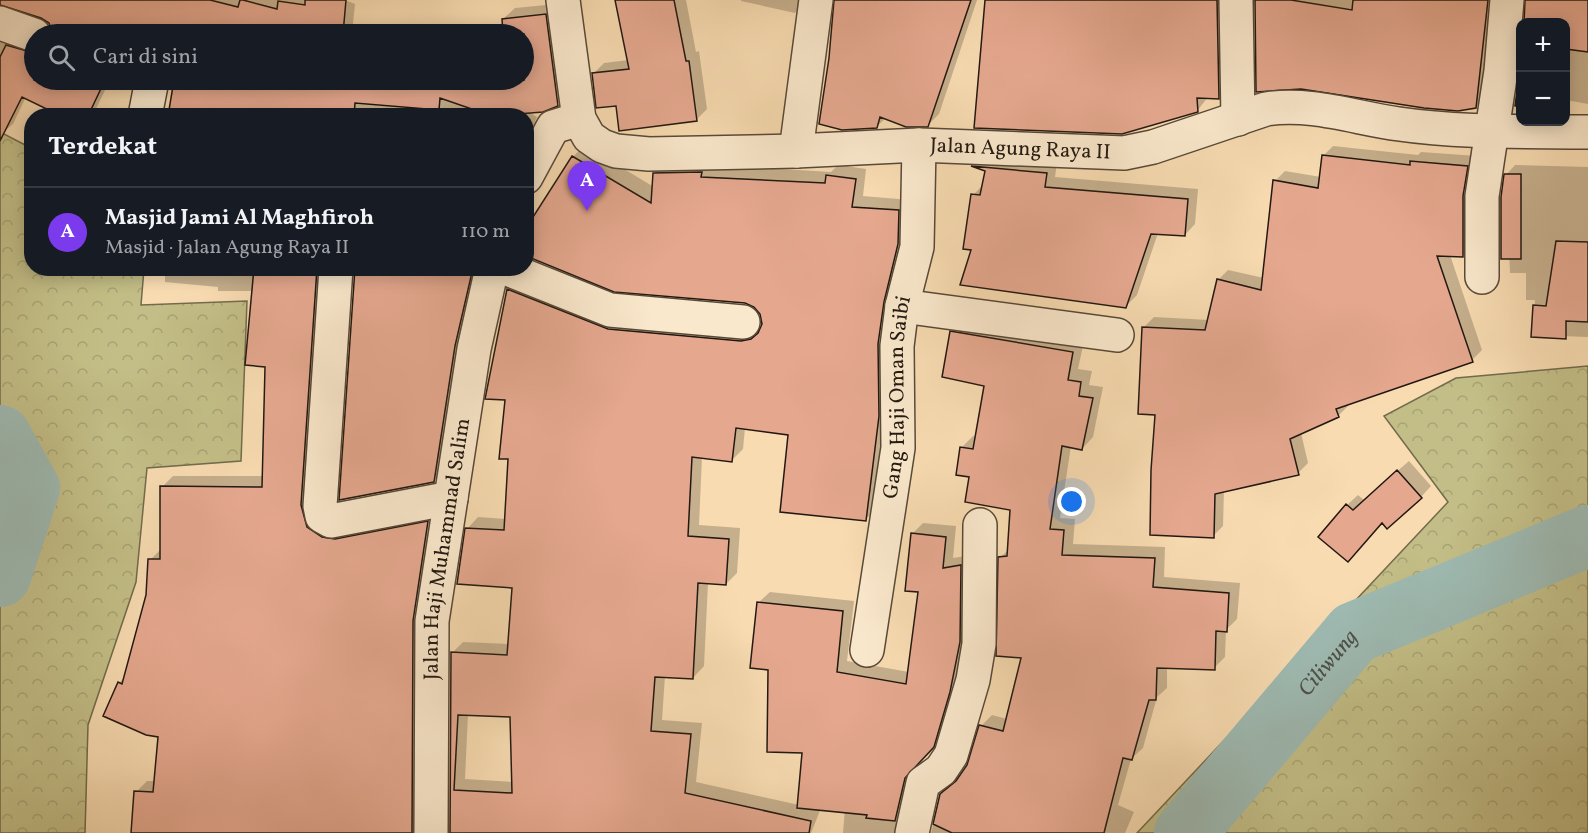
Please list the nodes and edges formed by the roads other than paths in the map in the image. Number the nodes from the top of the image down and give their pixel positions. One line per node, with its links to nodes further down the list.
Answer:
1 (563, 0): 10 (street)
2 (816, 0): 14 (street)
3 (1236, 0): 9 (street)
4 (1507, 0): 11 (street)
5 (0, 23): 6 (street)
6 (24, 31)
7 (150, 90): 8 (street)
8 (147, 108)
9 (1238, 119): 11 (street, Jalan Agung Raya II); 13 (street, Jalan Agung Raya II)
10 (553, 125): 14 (street, Jalan Agung Raya II); 15 (street)
11 (1490, 131): 12 (street, Jalan Agung Raya II); 19 (street)
12 (1588, 132)
13 (919, 145): 14 (street, Jalan Agung Raya II); 20 (street, Gang Haji Oman Saibi)
14 (796, 152)
15 (534, 162)
16 (335, 276): 23 (street)
17 (490, 276): 23 (street, Jalan Haji Muhammad Salim)
18 (525, 276): 21 (street)
19 (1482, 277)
20 (902, 306): 22 (street); 25 (street, Gang Haji Oman Saibi)
21 (743, 322)
22 (1118, 335)
23 (451, 498): 26 (street, Jalan Haji Muhammad Salim)
24 (980, 525): 27 (street)
25 (867, 650)
26 (431, 833)
27 (912, 833)

